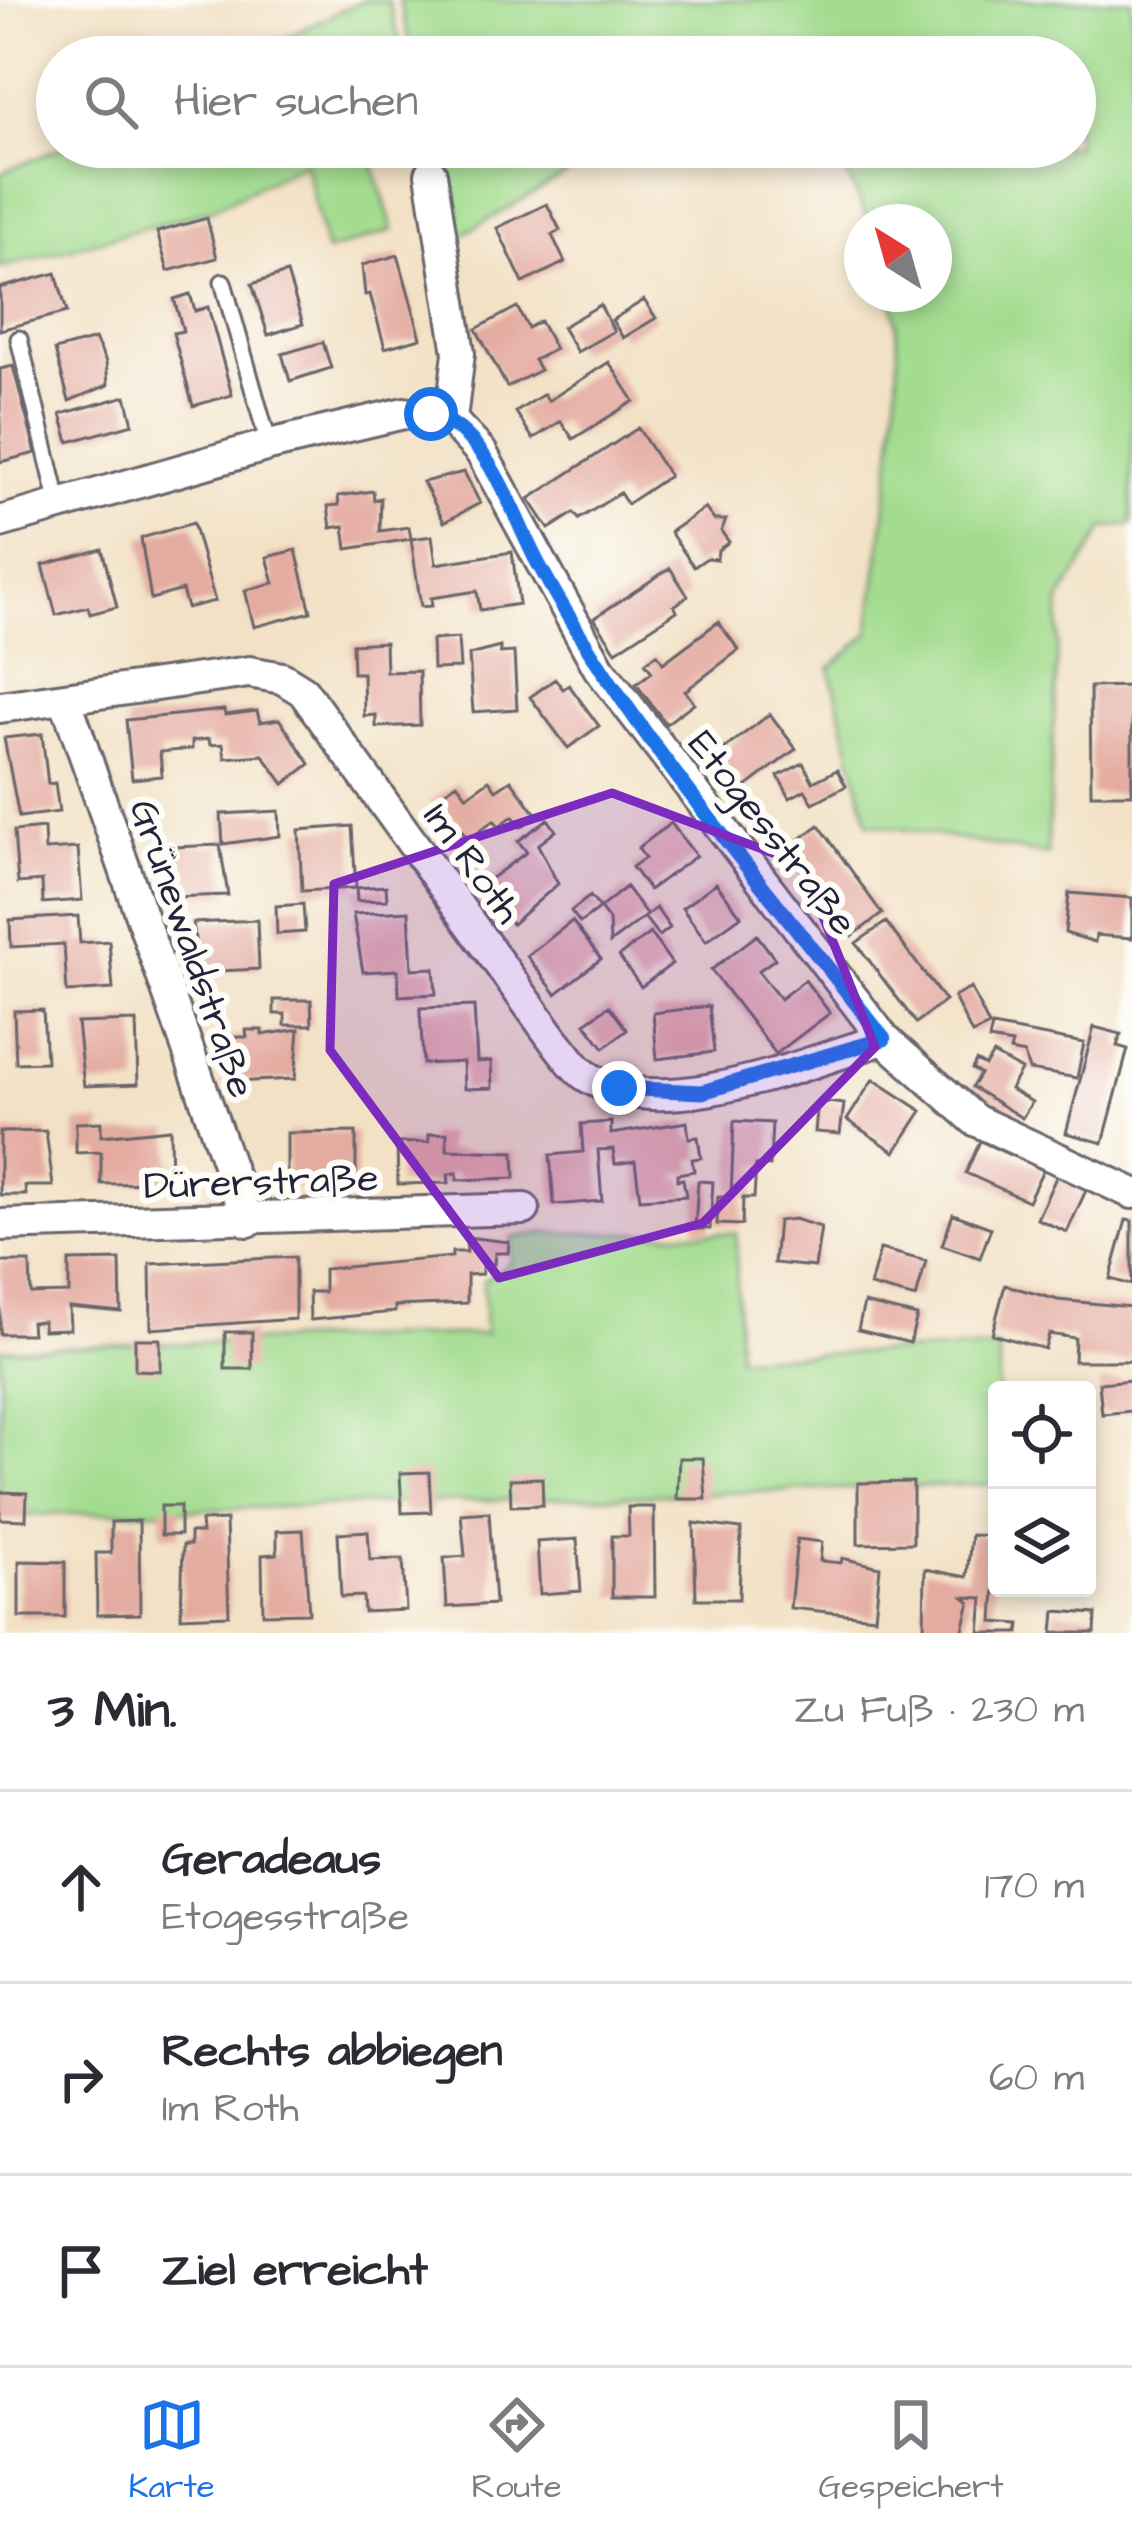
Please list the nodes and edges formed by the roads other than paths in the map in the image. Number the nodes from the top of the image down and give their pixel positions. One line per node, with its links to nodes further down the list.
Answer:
1 (431, 175): 4 (street)
2 (223, 282): 5 (lane)
3 (19, 339): 6 (lane)
4 (452, 420): 5 (street); 10 (street, Etogesstraße)
5 (269, 445): 6 (street)
6 (59, 506): 7 (street)
7 (0, 522)
8 (66, 701): 9 (street, Im Roth); 10 (street, Im Roth); 13 (street, Grünewaldstraße)
9 (0, 707)
10 (884, 1039): 11 (street, Etogesstraße)
11 (1132, 1193)
12 (524, 1209): 13 (street, Dürerstraße)
13 (248, 1221): 14 (street, Dürerstraße)
14 (0, 1225)

